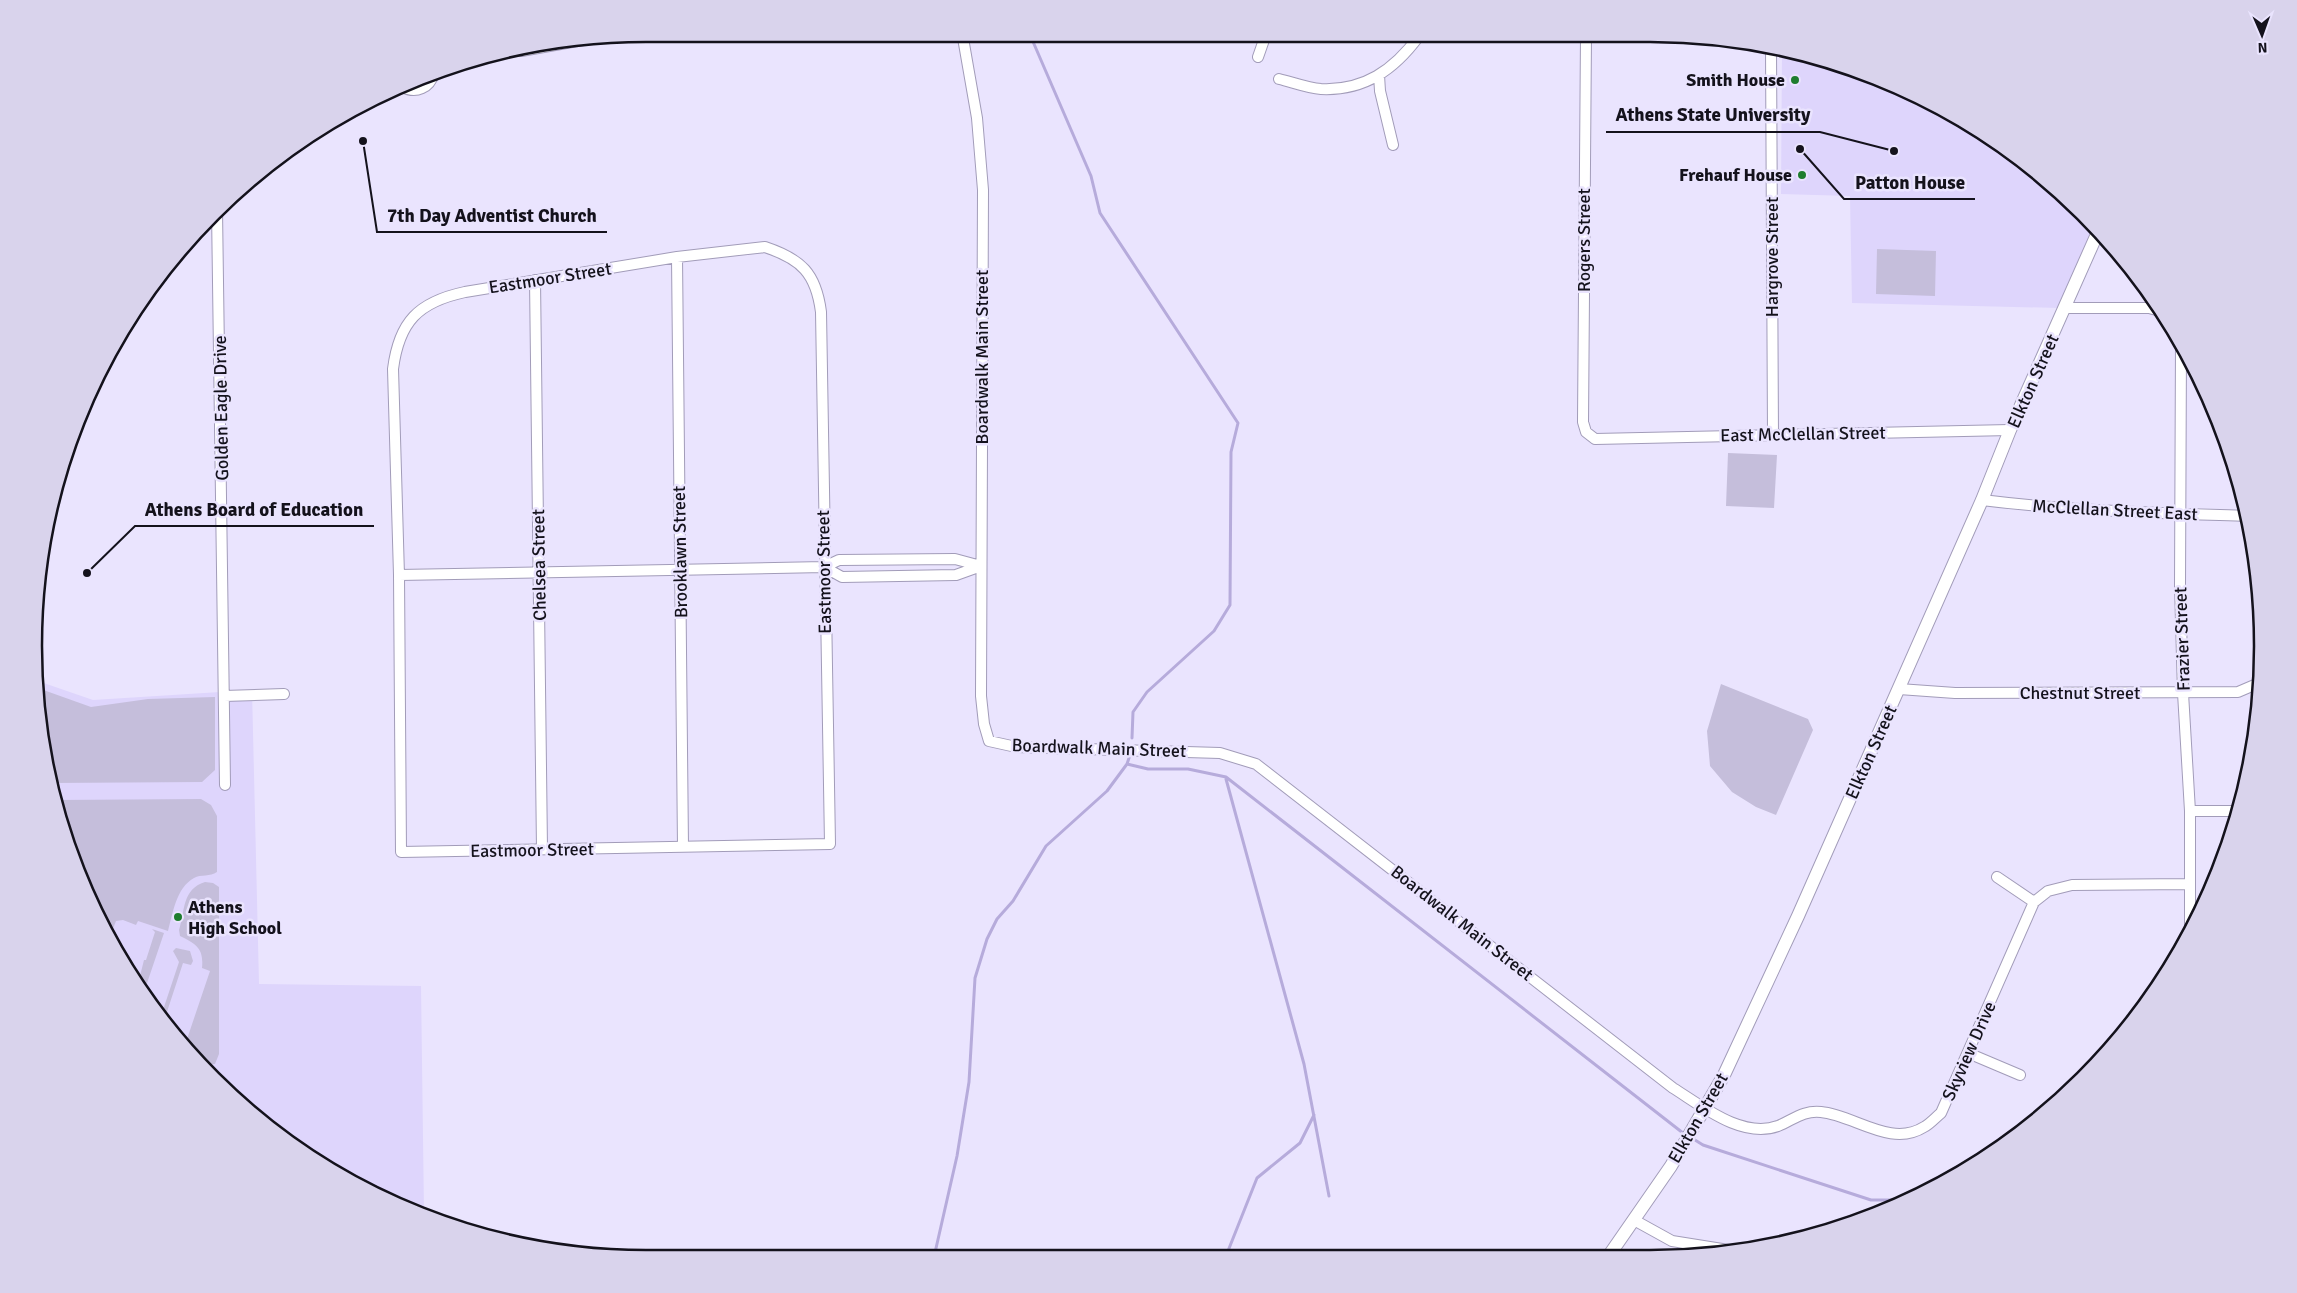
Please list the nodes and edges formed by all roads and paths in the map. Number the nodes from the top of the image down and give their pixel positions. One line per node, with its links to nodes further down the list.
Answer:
1 (964, 42): 25 (street, Boardwalk Main Street)
2 (1263, 42): 6 (street)
3 (1415, 42): 7 (street)
4 (1586, 42): 21 (street, Rogers Street)
5 (1771, 55): 20 (street, Hargrove Street)
6 (1258, 57)
7 (1379, 75): 8 (street); 11 (street)
8 (1279, 79)
9 (425, 85): 10 (street)
10 (413, 89)
11 (1393, 145)
12 (217, 221): 34 (street, Golden Eagle Drive)
13 (2095, 238): 16 (street, Elkton Street)
14 (677, 257): 15 (street, Eastmoor Street); 26 (street, Eastmoor Street); 27 (street, Brooklawn Street)
15 (535, 280): 28 (street, Chelsea Street); 29 (street, Eastmoor Street)
16 (2065, 308): 17 (street); 19 (street, Elkton Street)
17 (2151, 309)
18 (2181, 358): 23 (street, Frazier Street)
19 (2010, 430): 20 (street, East McClellan Street); 22 (street, Elkton Street)
20 (1773, 435): 21 (street, East McClellan Street)
21 (1595, 439)
22 (1982, 500): 23 (street, McClellan Street East); 31 (street, Elkton Street)
23 (2180, 514): 24 (street, McClellan Street East); 32 (street, Frazier Street)
24 (2240, 516)
25 (981, 566): 26 (street); 26 (street); 46 (street, Boardwalk Main Street)
26 (824, 568): 27 (street); 38 (street, Eastmoor Street)
27 (681, 569): 28 (street); 38 (street, Brooklawn Street)
28 (539, 572): 29 (street); 39 (street, Chelsea Street)
29 (399, 575): 39 (street, Eastmoor Street)
30 (2253, 686): 32 (street, Chestnut Street)
31 (1899, 689): 32 (street, Chestnut Street); 46 (street, Elkton Street)
32 (2183, 693): 36 (street, Frazier Street)
33 (284, 694): 34 (street)
34 (224, 696): 35 (street, Golden Eagle Drive)
35 (225, 785)
36 (2190, 811): 37 (street); 41 (street, Frazier Street)
37 (2231, 811)
38 (683, 847): 39 (street, Eastmoor Street)
39 (542, 849)
40 (1997, 877): 42 (street)
41 (2189, 884): 42 (street); 43 (street, Frazier Street)
42 (2034, 902): 44 (street, Skyview Drive)
43 (2190, 918)
44 (1968, 1053): 45 (street); 46 (street, Skyview Drive)
45 (2020, 1075)
46 (1705, 1108): 47 (street, Elkton Street)
47 (1634, 1220): 48 (street); 49 (street, Elkton Street)
48 (1710, 1247)
49 (1613, 1250)

